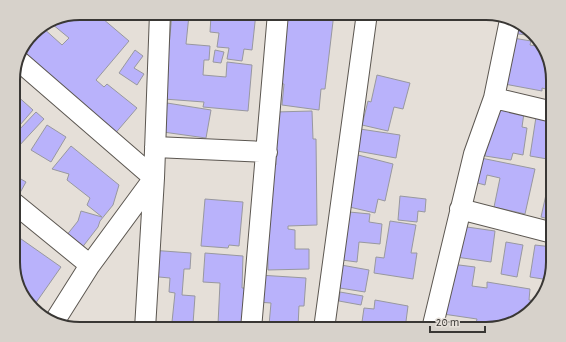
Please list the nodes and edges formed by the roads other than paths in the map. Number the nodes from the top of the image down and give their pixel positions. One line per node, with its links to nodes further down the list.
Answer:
1 (160, 20): 8 (street)
2 (277, 20): 9 (street)
3 (366, 20): 18 (street)
4 (509, 25): 6 (street)
5 (22, 64): 10 (street)
6 (494, 98): 7 (street); 12 (street)
7 (546, 110)
8 (155, 148): 9 (street); 10 (street)
9 (267, 152): 17 (street)
10 (154, 178): 14 (street); 16 (street)
11 (20, 208): 14 (street)
12 (460, 209): 13 (street); 19 (street)
13 (546, 231)
14 (90, 265): 15 (street)
15 (57, 317)
16 (145, 322)
17 (252, 322)
18 (325, 322)
19 (434, 322)

